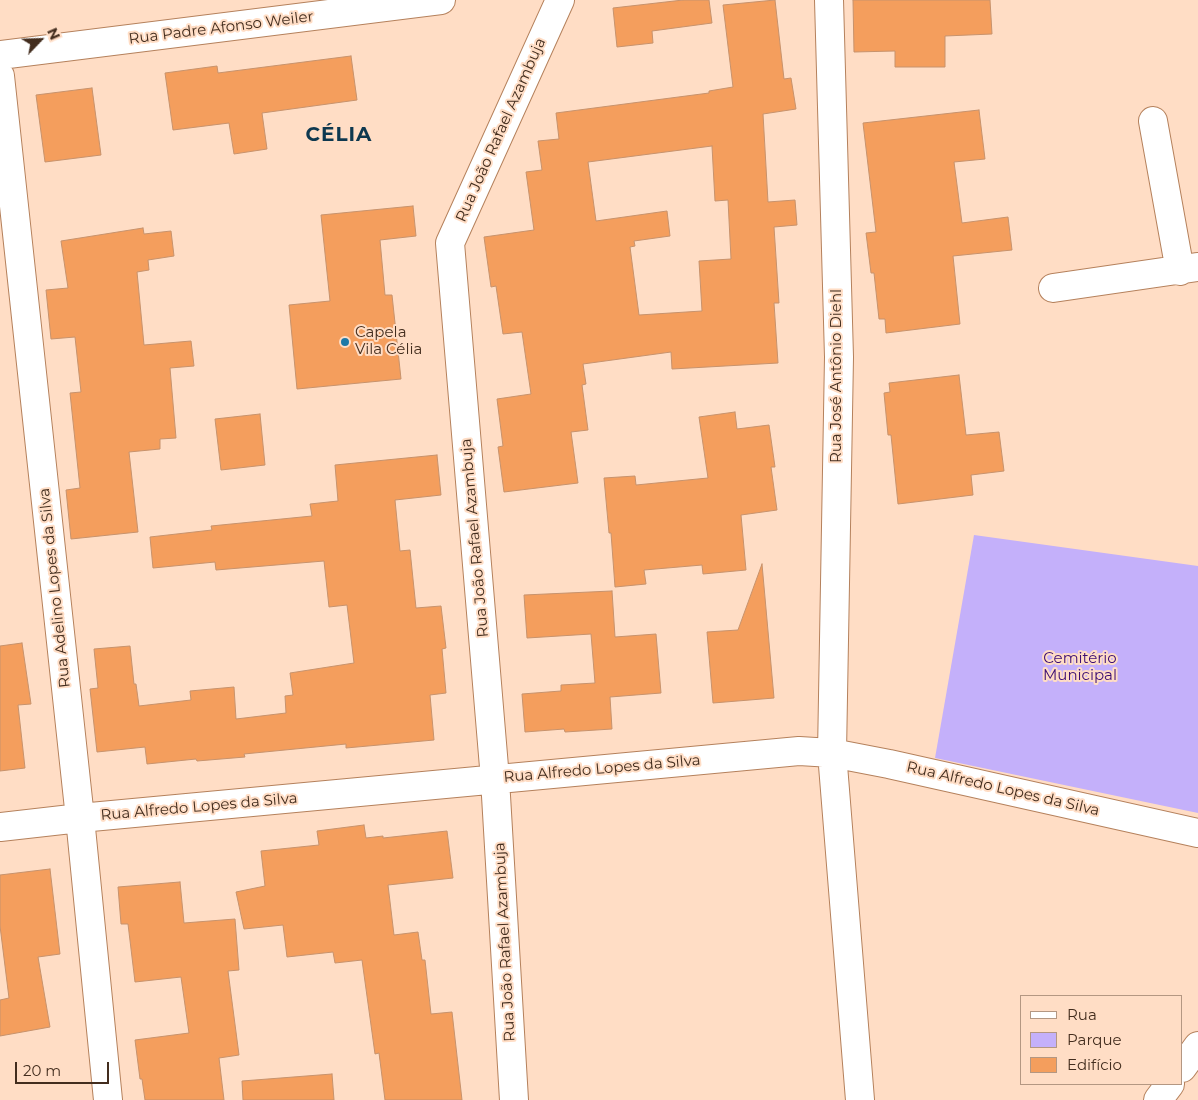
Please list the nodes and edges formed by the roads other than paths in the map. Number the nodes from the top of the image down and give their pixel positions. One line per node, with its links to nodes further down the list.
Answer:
1 (441, 0): 4 (street, Rua Padre Afonso Weiler)
2 (560, 0): 10 (street, Rua João Rafael Azambuja)
3 (829, 0): 9 (street, Rua José Antônio Diehl)
4 (0, 55)
5 (0, 76): 11 (street, Rua Adelino Lopes da Silva)
6 (1153, 121): 7 (street)
7 (1189, 269): 8 (street)
8 (1053, 288)
9 (832, 753): 10 (street, Rua Alfredo Lopes da Silva); 13 (street, Rua Alfredo Lopes da Silva); 19 (street, Rua José Antônio Diehl)
10 (495, 779): 11 (street, Rua Alfredo Lopes da Silva); 18 (street, Rua João Rafael Azambuja)
11 (80, 818): 12 (street, Rua Alfredo Lopes da Silva); 17 (street, Rua Adelino Lopes da Silva)
12 (0, 827)
13 (1198, 833)
14 (1198, 1046): 15 (street)
15 (1183, 1067)
16 (1169, 1085): 20 (street)
17 (108, 1100)
18 (514, 1100)
19 (860, 1100)
20 (1158, 1100)

